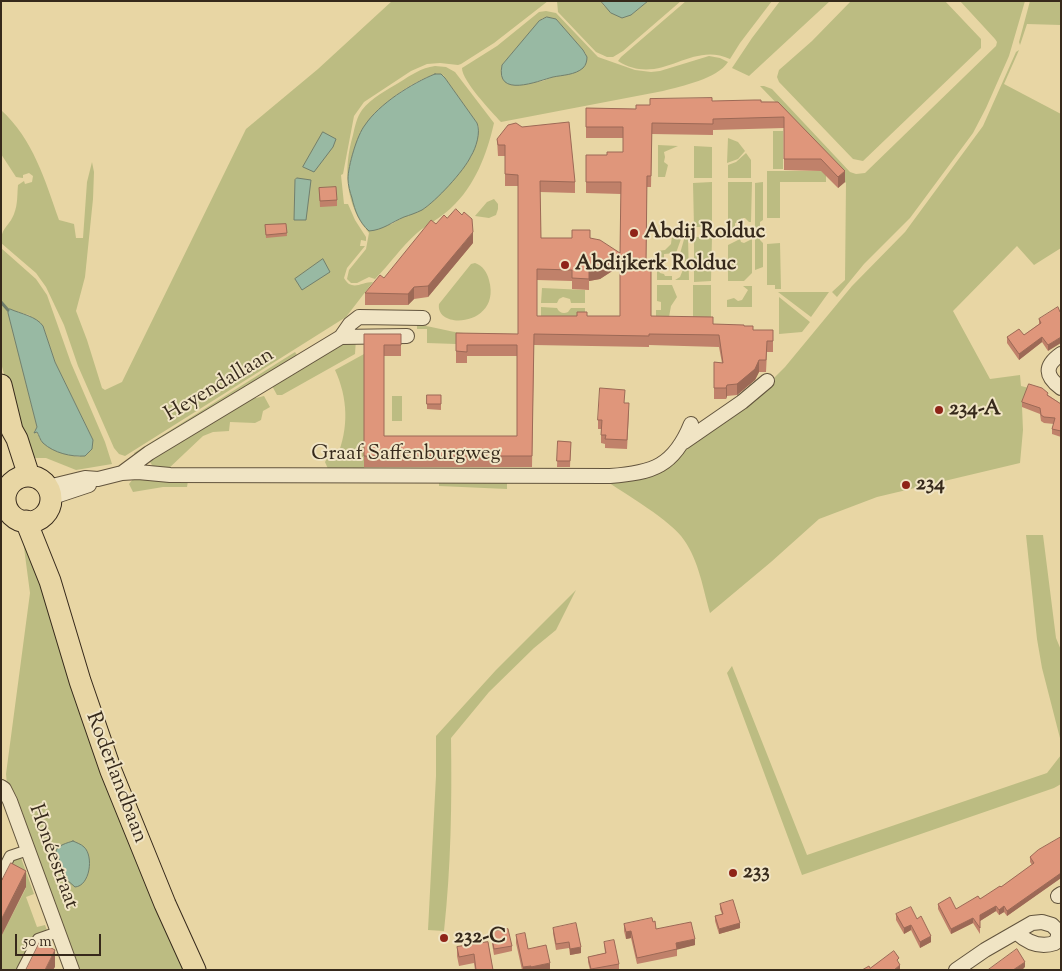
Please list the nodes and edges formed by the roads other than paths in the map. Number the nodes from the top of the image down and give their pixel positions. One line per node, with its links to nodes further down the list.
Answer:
1 (423, 318): 3 (street, Heyendallaan)
2 (407, 336): 3 (street)
3 (341, 337): 10 (street, Heyendallaan)
4 (1061, 354): 7 (street)
5 (767, 381): 9 (street)
6 (1, 385): 11 (main road)
7 (1061, 388)
8 (691, 424): 9 (street, Graaf Saffenburgweg)
9 (684, 442): 10 (street, Graaf Saffenburgweg)
10 (122, 473): 13 (street, Graaf Saffenburgweg)
11 (24, 477): 12 (main road); 13 (main road)
12 (4, 504): 13 (main road)
13 (42, 506): 21 (main road, Roderlandbaan)
14 (1, 788): 15 (street, Honéestraat)
15 (28, 850): 16 (street); 17 (street, Honéestraat)
16 (1, 874)
17 (58, 932): 19 (street); 20 (street, Honéestraat)
18 (1017, 932): 22 (street)
19 (22, 970)
20 (72, 970)
21 (195, 970)
22 (956, 970)

